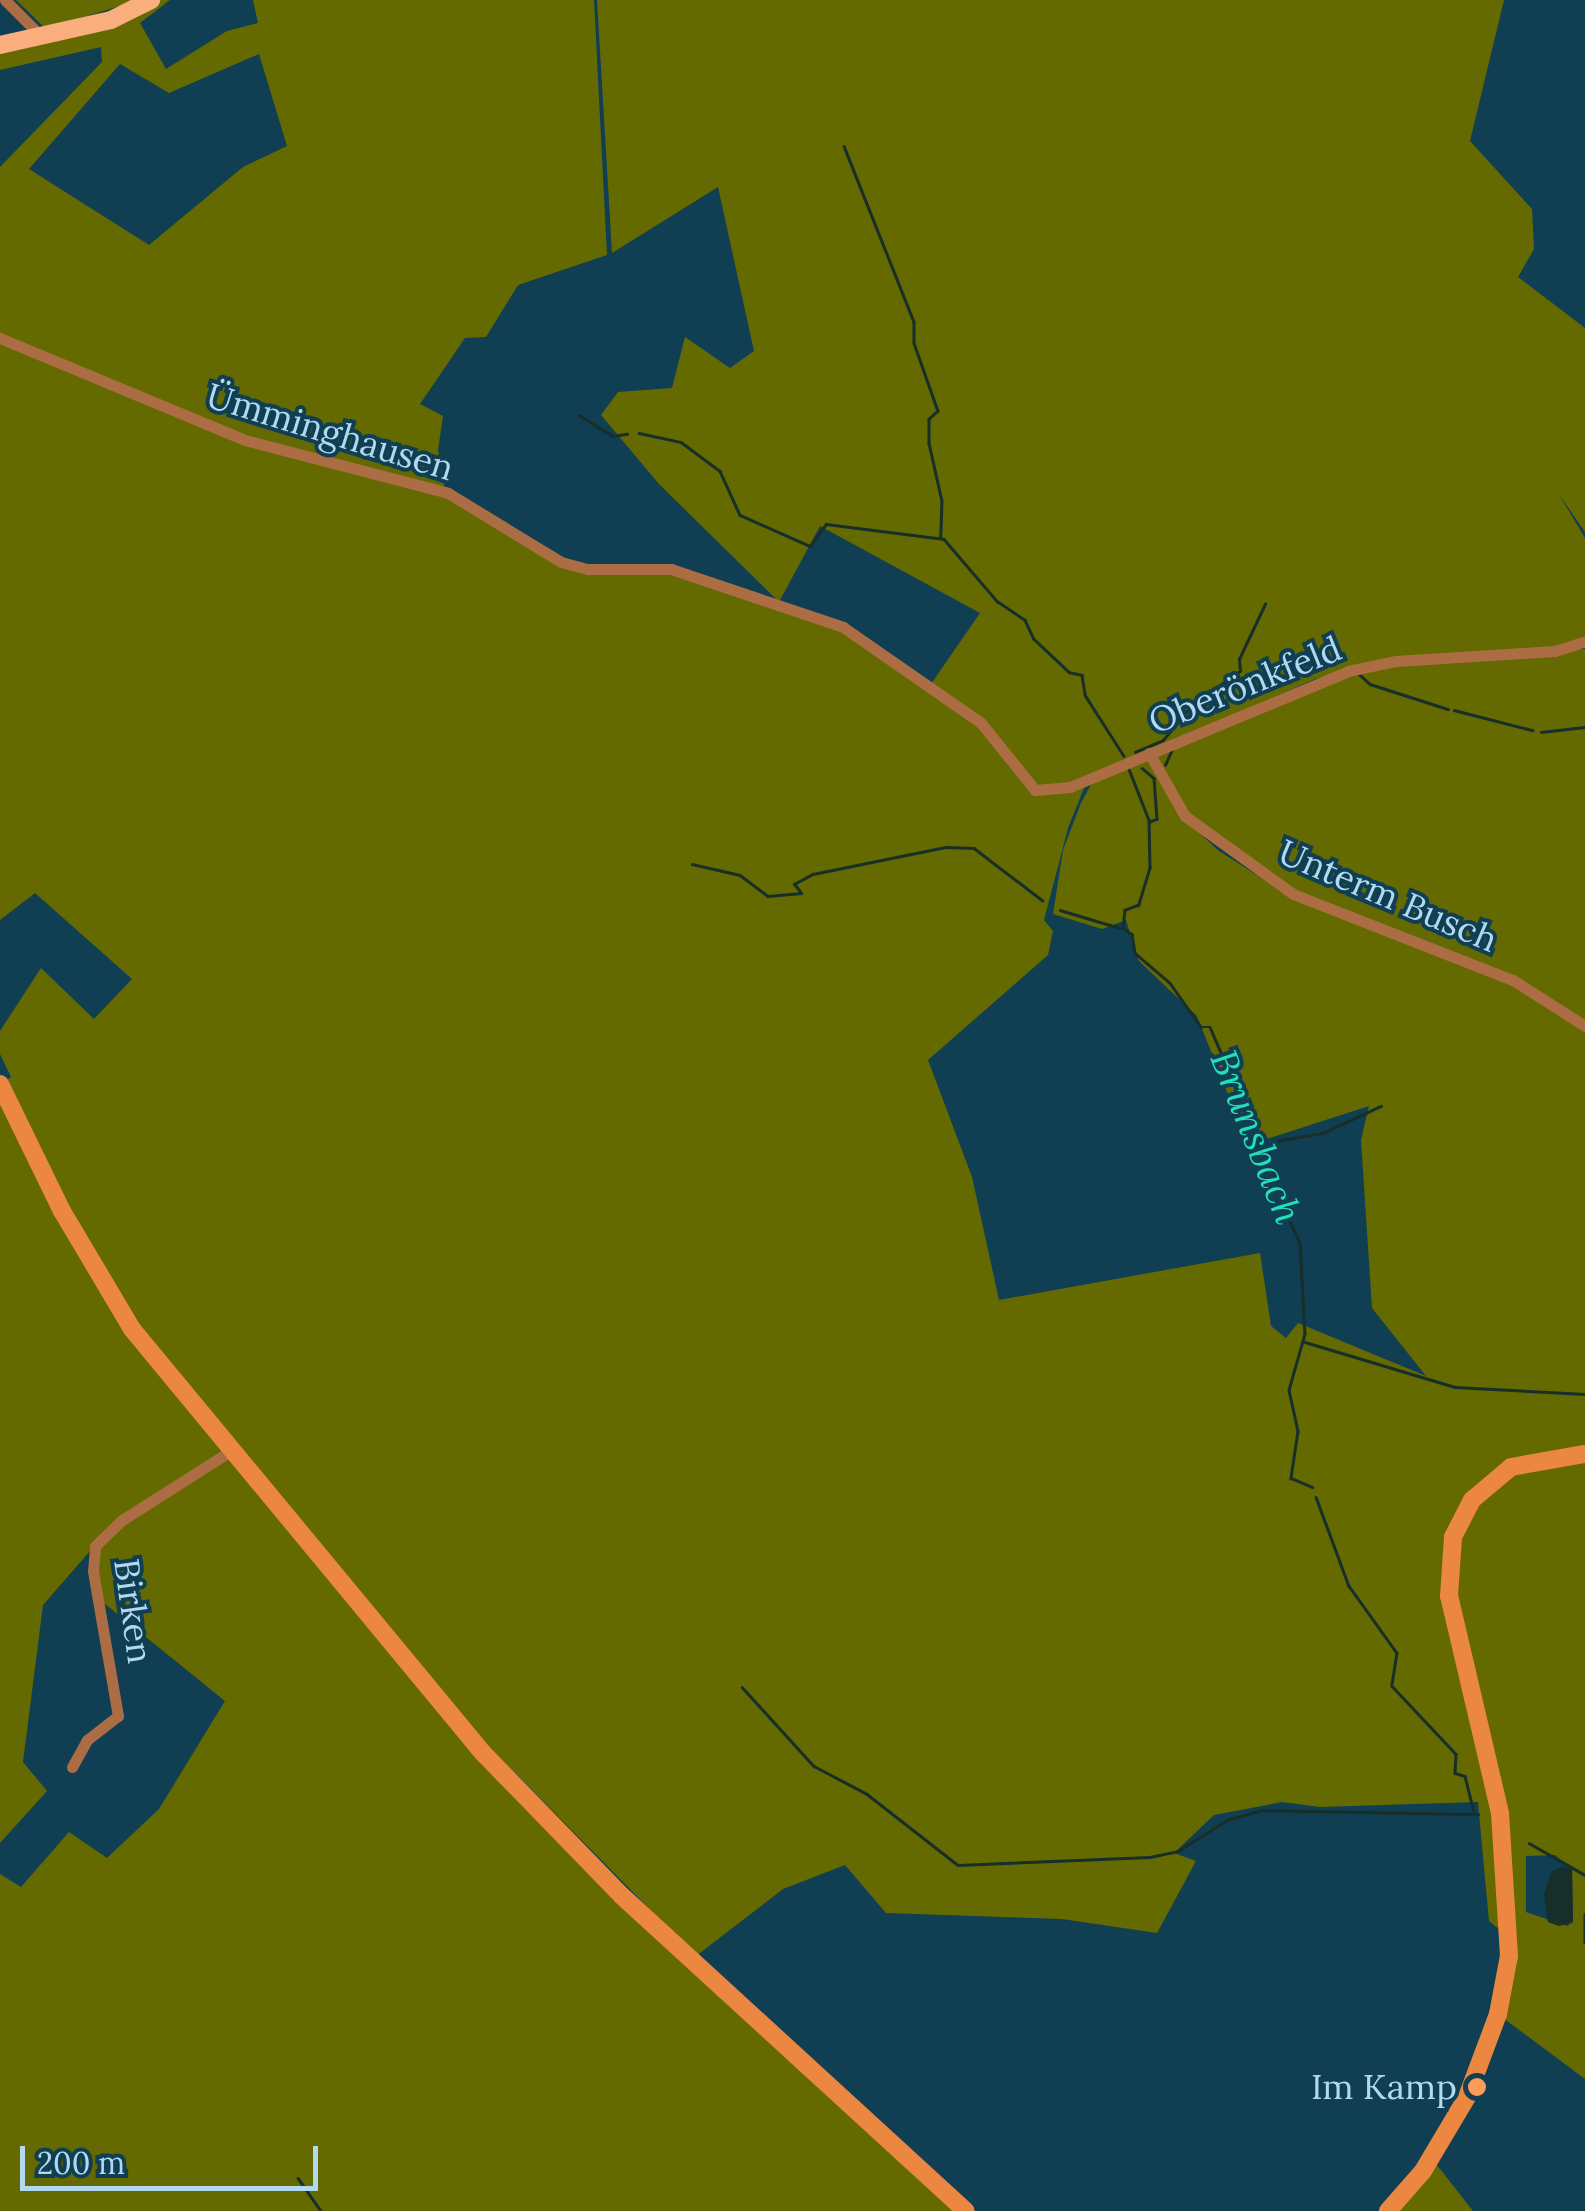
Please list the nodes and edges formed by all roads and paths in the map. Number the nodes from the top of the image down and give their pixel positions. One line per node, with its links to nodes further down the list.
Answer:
1 (5, 0): 3 (street)
2 (150, 0): 3 (main road)
3 (42, 37): 4 (main road)
4 (0, 45)
5 (0, 338): 8 (street, Ümminghausen)
6 (1585, 641): 7 (street, Oberönkfeld)
7 (1148, 753): 8 (street, Oberönkfeld); 9 (street, Unterm Busch)
8 (1049, 790)
9 (1585, 1026)
10 (0, 1084): 11 (main road)
11 (230, 1452): 13 (street, Birken); 14 (main road)
12 (1585, 1454): 15 (main road)
13 (72, 1767)
14 (966, 2211)
15 (1388, 2211)

